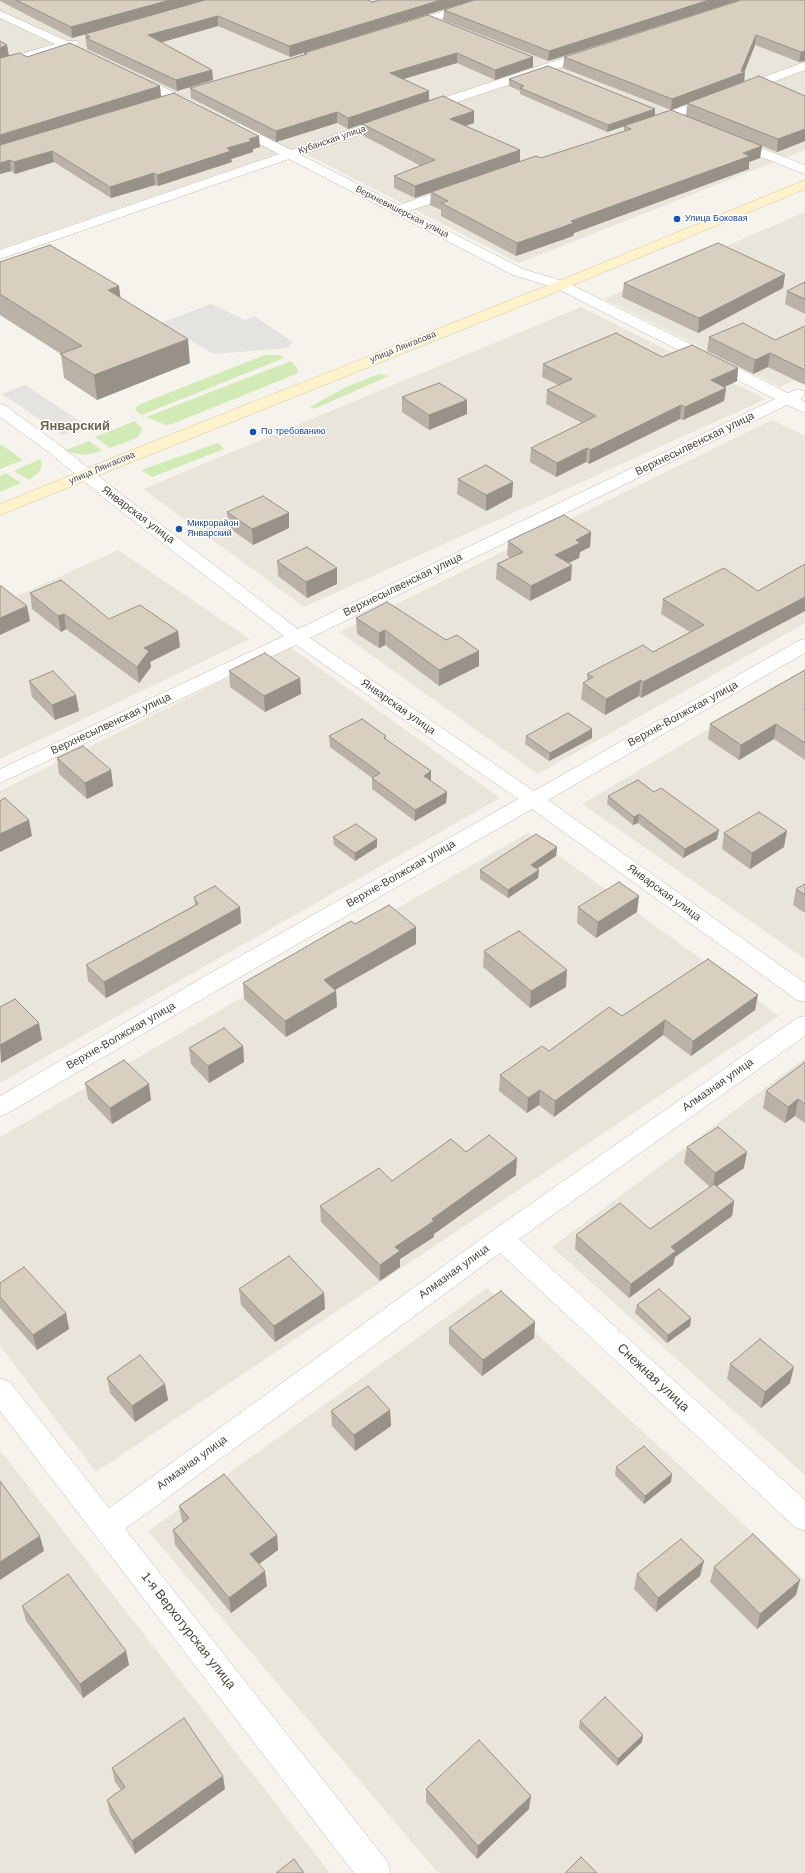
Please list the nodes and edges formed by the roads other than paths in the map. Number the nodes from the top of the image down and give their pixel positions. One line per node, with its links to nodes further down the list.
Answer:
1 (491, 0): 3 (street)
2 (0, 14): 7 (street)
3 (427, 19): 4 (street); 5 (street)
4 (448, 28)
5 (397, 29)
6 (82, 41): 7 (street)
7 (67, 45): 9 (street); 11 (street)
8 (606, 48): 13 (street, Кубанская улица)
9 (101, 62)
10 (532, 62): 13 (street)
11 (0, 64)
12 (805, 66): 21 (street)
13 (546, 68): 15 (street); 26 (street, Кубанская улица)
14 (122, 72): 17 (street)
15 (561, 73)
16 (192, 93): 17 (street)
17 (177, 98): 18 (street); 20 (street)
18 (162, 103)
19 (657, 110): 21 (street)
20 (205, 112)
21 (672, 116): 23 (street); 24 (street)
22 (219, 119): 26 (street, Верхневишерская улица)
23 (686, 121)
24 (635, 128)
25 (722, 136): 27 (street)
26 (289, 154): 30 (street, Верхневишерская улица); 31 (street, Кубанская улица)
27 (805, 170)
28 (805, 184): 32 (main road, улица Лянгасова)
29 (472, 185): 30 (street)
30 (398, 210): 32 (street, Верхневишерская улица)
31 (0, 255)
32 (561, 284): 34 (street, Верхневишерская улица); 37 (main road, улица Лянгасова)
33 (805, 391): 34 (street, Верхнесылвенская улица)
34 (788, 399): 35 (street, Верхневишерская улица); 39 (street, Верхнесылвенская улица)
35 (805, 408)
36 (0, 409): 37 (street, Январская улица)
37 (86, 475): 38 (main road, улица Лянгасова); 39 (street, Январская улица)
38 (0, 510)
39 (297, 637): 41 (street, Верхнесылвенская улица); 42 (street, Январская улица)
40 (805, 645): 42 (street, Верхне-Волжская улица)
41 (0, 777)
42 (532, 799): 43 (street, Январская улица); 45 (street, Верхне-Волжская улица)
43 (805, 994)
44 (805, 1024): 46 (street, Алмазная улица)
45 (0, 1107)
46 (501, 1238): 48 (street, Снежная улица); 49 (street, Алмазная улица)
47 (0, 1390): 49 (street, 1-я Верхотурская улица)
48 (805, 1518)
49 (107, 1526): 50 (street, 1-я Верхотурская улица)
50 (375, 1873)

